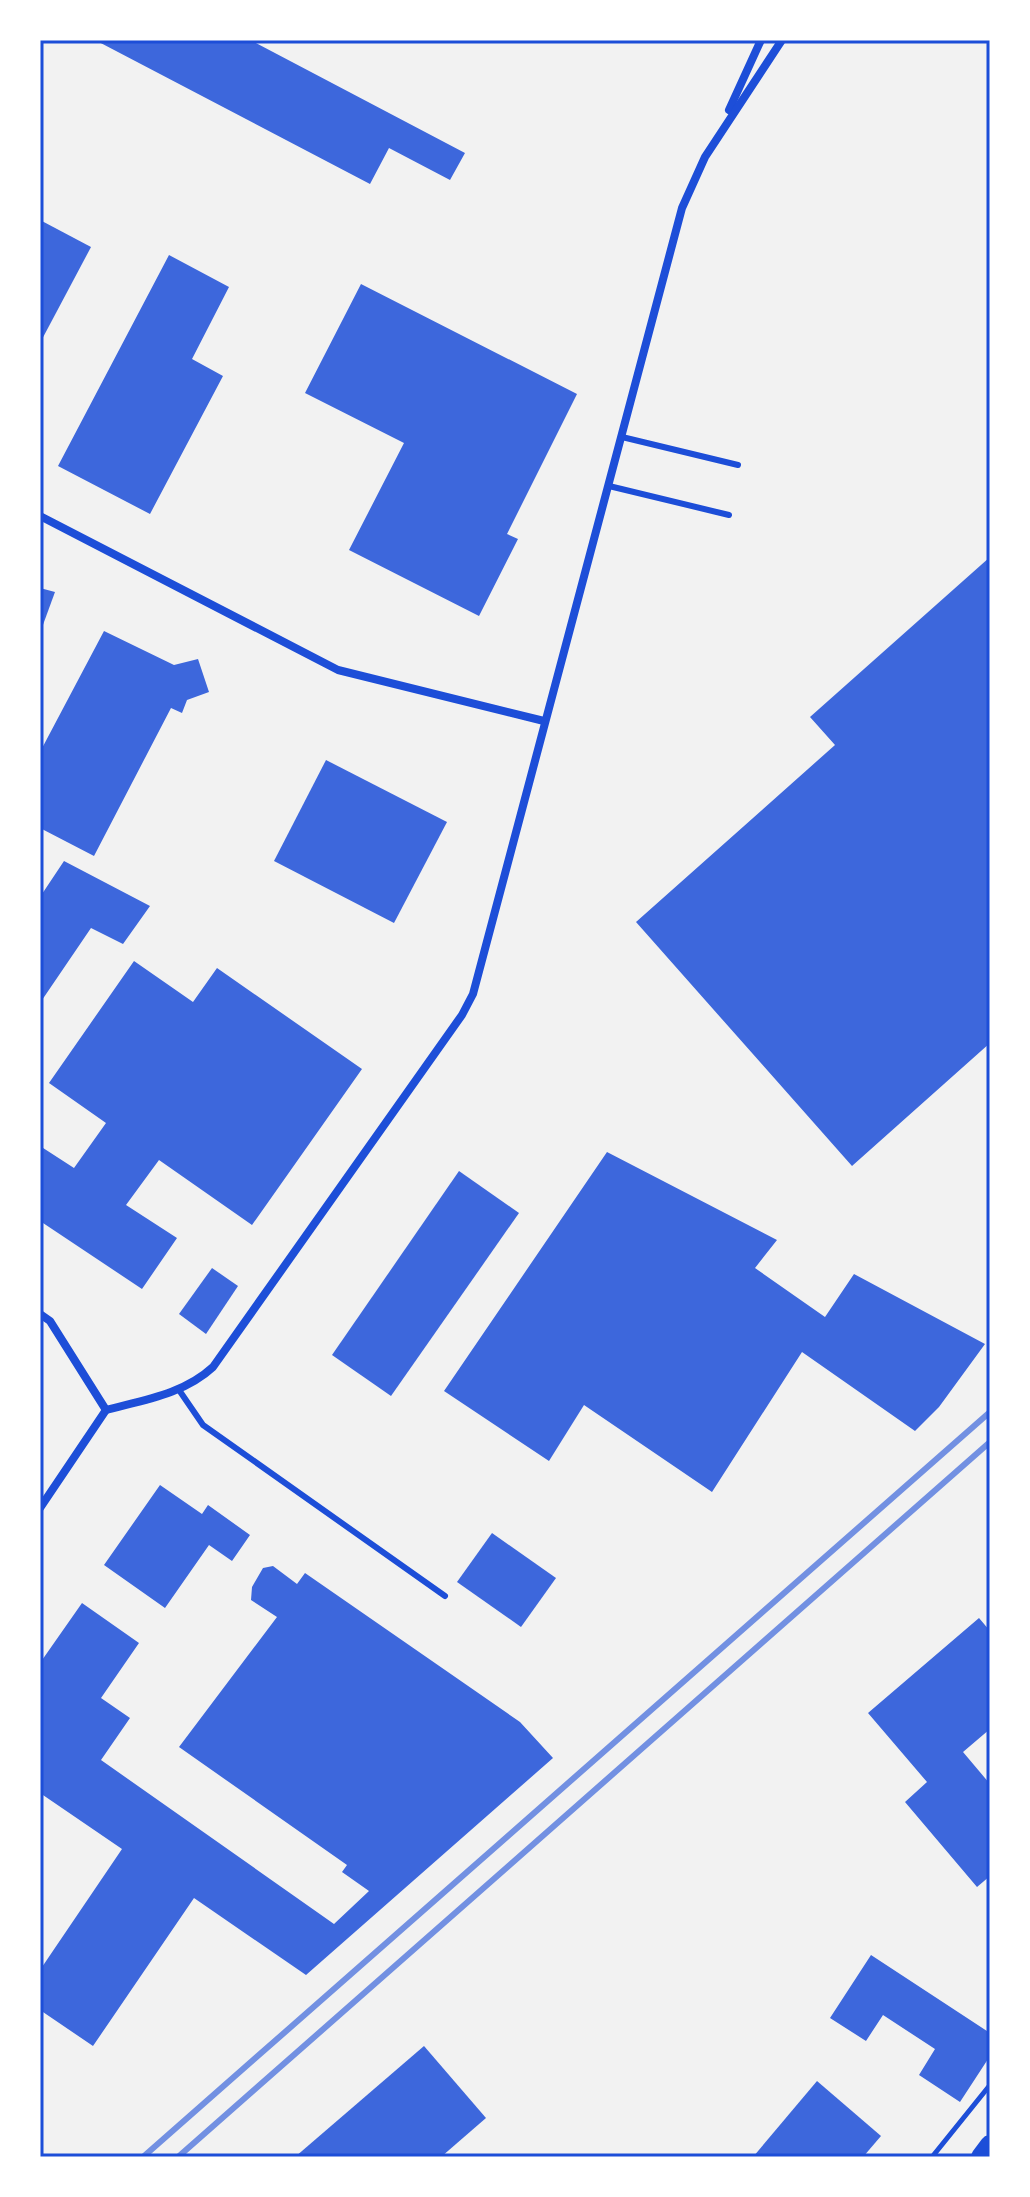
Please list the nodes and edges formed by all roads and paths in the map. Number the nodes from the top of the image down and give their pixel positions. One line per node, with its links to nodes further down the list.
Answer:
1 (761, 40): 3 (street)
2 (782, 40): 3 (street)
3 (719, 132): 4 (street)
4 (622, 437): 5 (lane); 6 (street)
5 (738, 465)
6 (609, 486): 7 (lane); 9 (street)
7 (729, 515)
8 (40, 516): 9 (street)
9 (544, 721): 11 (street)
10 (40, 1314): 12 (street)
11 (179, 1390): 12 (street); 14 (lane)
12 (106, 1410): 13 (street)
13 (40, 1508)
14 (445, 1596)
15 (990, 2085): 17 (path)
16 (990, 2145): 18 (main road)
17 (932, 2157)
18 (981, 2157)

